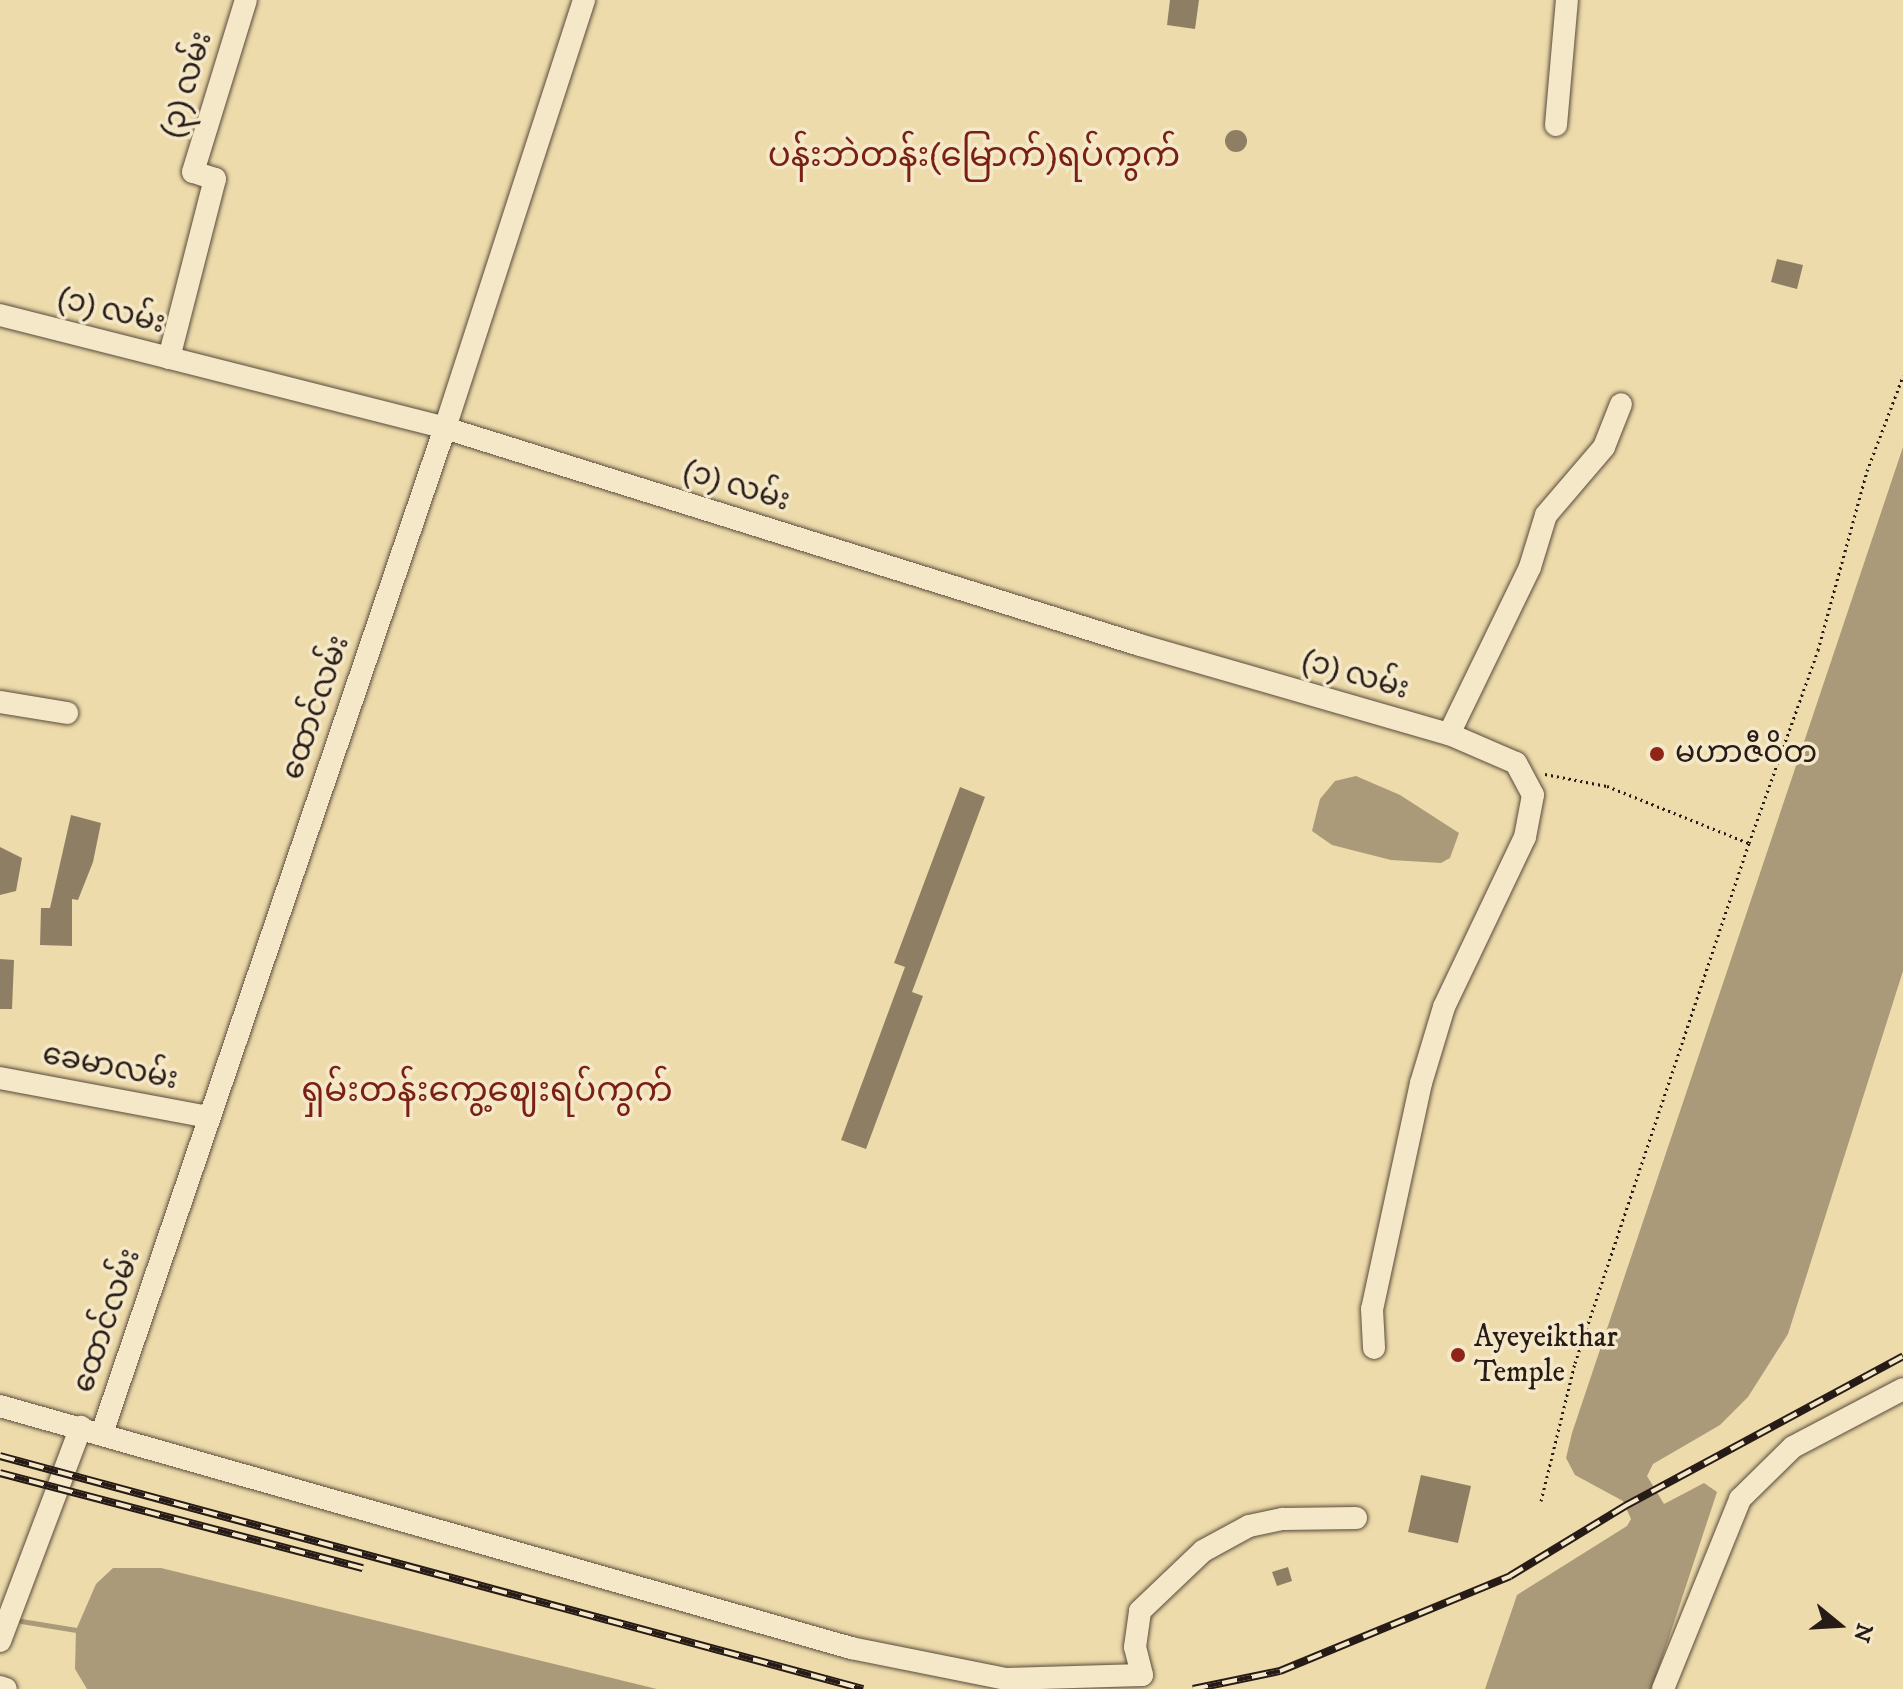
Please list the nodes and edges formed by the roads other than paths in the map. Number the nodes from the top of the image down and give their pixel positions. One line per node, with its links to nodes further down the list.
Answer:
1 (246, 0): 6 (street, (၃) လမ်း)
2 (584, 0): 8 (street, ထောင်လမ်း)
3 (1567, 0): 4 (street)
4 (1556, 125)
5 (0, 315): 6 (street, (၁) လမ်း)
6 (169, 358): 8 (street, (၁) လမ်း)
7 (1621, 404): 11 (street)
8 (445, 428): 11 (street, (၁) လမ်း); 13 (street, ထောင်လမ်း)
9 (0, 702): 10 (street)
10 (67, 713)
11 (1449, 734): 14 (street, (၁) လမ်း)
12 (0, 1078): 13 (street, ခေမာလမ်း)
13 (208, 1117): 17 (street, ထောင်လမ်း)
14 (1374, 1348)
15 (1903, 1389): 22 (street)
16 (0, 1406): 17 (street)
17 (91, 1430): 18 (street); 19 (street, ထောင်လမ်း)
18 (1356, 1518)
19 (0, 1641)
20 (0, 1687): 21 (street)
21 (6, 1689)
22 (1663, 1689)

